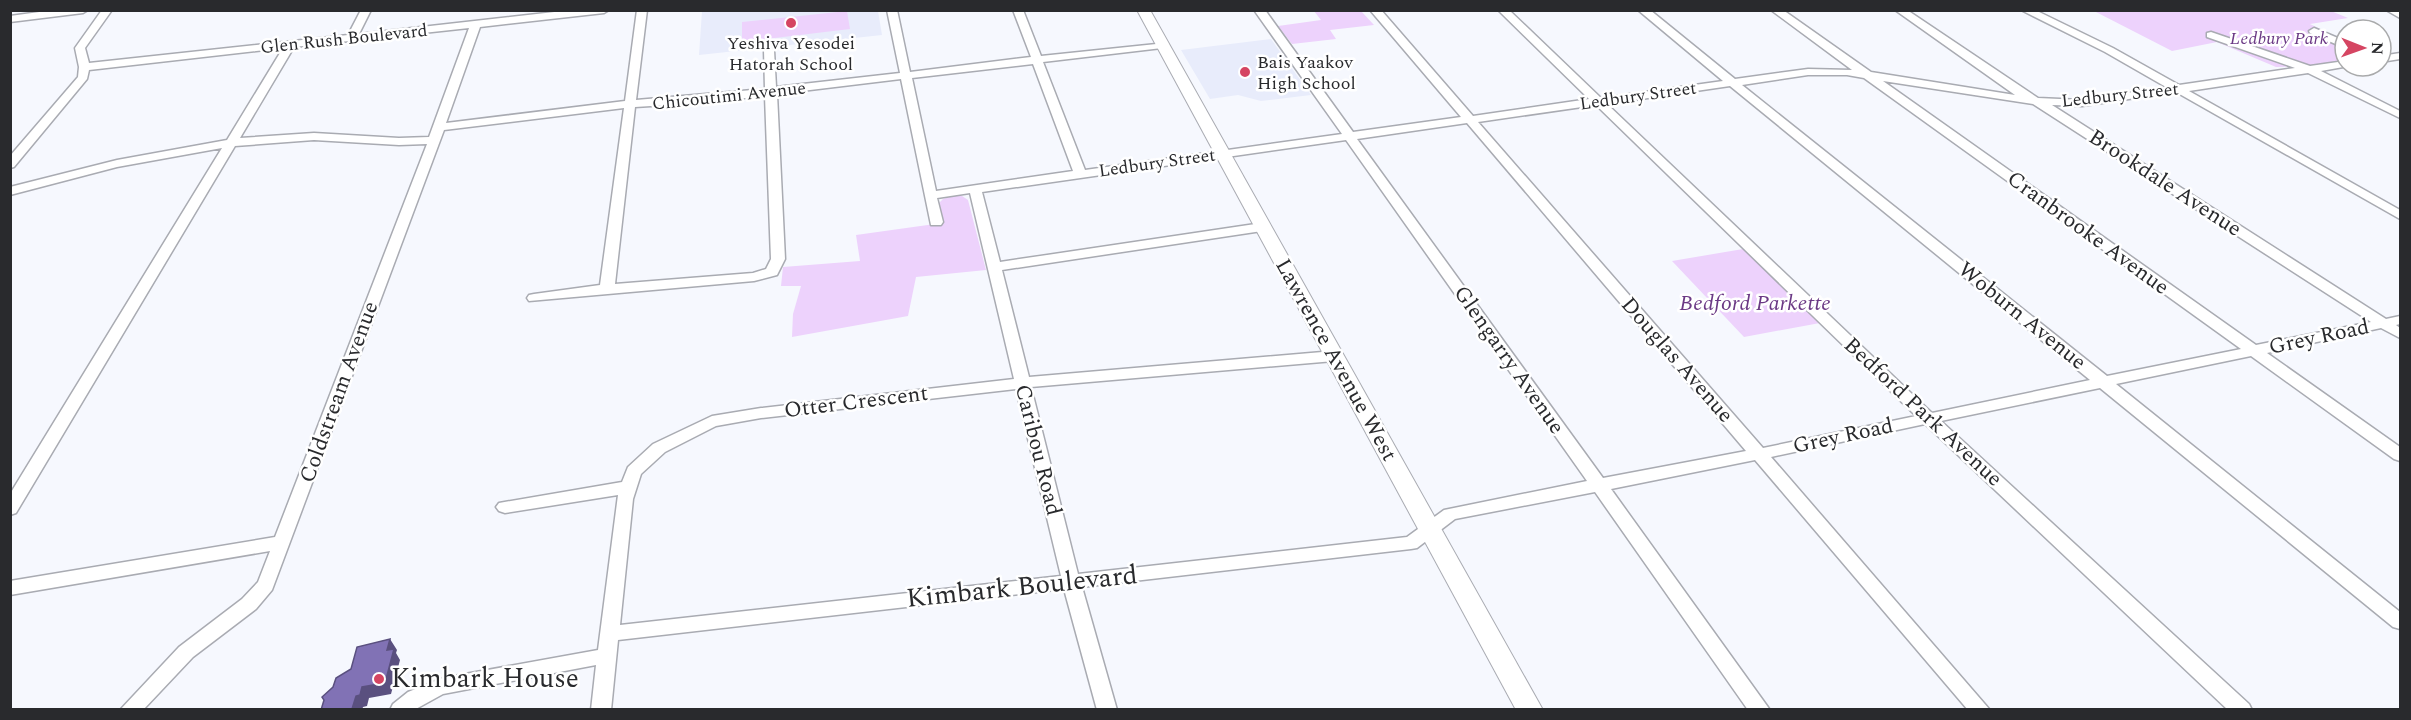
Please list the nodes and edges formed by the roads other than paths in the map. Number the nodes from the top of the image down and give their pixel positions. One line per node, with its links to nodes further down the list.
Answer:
1 (83, 10): 19 (street)
2 (107, 10): 31 (street)
3 (366, 10): 24 (street)
4 (506, 10): 20 (street)
5 (604, 10): 20 (street, Glen Rush Boulevard)
6 (642, 10): 40 (street)
7 (892, 10): 34 (street)
8 (1018, 10): 29 (street)
9 (1143, 10): 27 (main road, Lawrence Avenue West)
10 (1259, 10): 44 (street, Glengarry Avenue)
11 (1375, 10): 42 (street, Douglas Avenue)
12 (1503, 10): 38 (street, Bedford Park Avenue)
13 (1643, 10): 35 (street, Woburn Avenue)
14 (1776, 10): 33 (street, Cranbrooke Avenue)
15 (1900, 10): 39 (street, Brookdale Avenue)
16 (2026, 10): 36 (street)
17 (2391, 10): 18 (street)
18 (2400, 15)
19 (10, 19)
20 (502, 23): 21 (street, Glen Rush Boulevard)
21 (475, 26): 24 (street, Glen Rush Boulevard); 43 (street, Coldstream Avenue)
22 (2314, 31): 25 (street)
23 (2211, 35): 32 (street)
24 (352, 38): 26 (street, Glen Rush Boulevard)
25 (2333, 40)
26 (290, 45): 31 (street, Glen Rush Boulevard); 45 (street)
27 (1162, 45): 29 (street, Chicoutimi Avenue); 46 (main road, Lawrence Avenue West)
28 (769, 50): 37 (street)
29 (1037, 59): 34 (street, Chicoutimi Avenue); 48 (street)
30 (2333, 66): 32 (street, Ledbury Street)
31 (84, 67): 47 (street)
32 (2311, 70): 36 (street, Ledbury Street); 41 (street)
33 (1866, 74): 35 (street, Ledbury Street); 39 (street, Ledbury Street); 61 (street, Cranbrooke Avenue)
34 (907, 75): 37 (street, Chicoutimi Avenue); 51 (street)
35 (1732, 82): 38 (street, Ledbury Street); 63 (street, Woburn Avenue)
36 (2179, 90): 39 (street, Ledbury Street); 52 (street)
37 (771, 92): 40 (street, Chicoutimi Avenue); 56 (street)
38 (1599, 101): 42 (street, Ledbury Street); 65 (street, Bedford Park Avenue)
39 (2035, 101): 59 (street, Brookdale Avenue)
40 (630, 105): 43 (street, Chicoutimi Avenue); 56 (street)
41 (2400, 115)
42 (1470, 120): 44 (street, Ledbury Street); 66 (street, Douglas Avenue)
43 (436, 134): 45 (street, Chicoutimi Avenue); 73 (street, Coldstream Avenue)
44 (1350, 136): 46 (street, Ledbury Street); 68 (street, Glengarry Avenue)
45 (234, 141): 50 (street, Chicoutimi Avenue); 71 (street)
46 (1222, 154): 48 (street, Ledbury Street); 54 (main road, Lawrence Avenue West)
47 (10, 164)
48 (1080, 173): 49 (street, Ledbury Street)
49 (975, 189): 51 (street, Ledbury Street); 55 (street, Caribou Road)
50 (10, 191)
51 (932, 195): 53 (street)
52 (2400, 215)
53 (936, 222)
54 (1262, 227): 55 (street); 62 (main road, Lawrence Avenue West)
55 (996, 267): 64 (street, Caribou Road)
56 (607, 288): 57 (street)
57 (534, 298)
58 (2400, 320): 59 (street, Grey Road)
59 (2385, 324): 60 (street, Brookdale Avenue); 61 (street, Grey Road)
60 (2400, 334)
61 (2253, 351): 63 (street, Grey Road); 67 (street, Cranbrooke Avenue)
62 (1334, 356): 64 (street, Otter Crescent); 72 (main road, Lawrence Avenue West)
63 (2103, 381): 65 (street, Grey Road); 76 (street, Woburn Avenue)
64 (1021, 383): 69 (street, Otter Crescent); 74 (street, Caribou Road)
65 (1928, 418): 66 (street, Grey Road); 86 (street, Bedford Park Avenue)
66 (1759, 454): 68 (street, Grey Road); 85 (street, Douglas Avenue)
67 (2400, 455)
68 (1598, 484): 72 (street, Grey Road); 84 (street, Glengarry Avenue)
69 (629, 487): 70 (street); 77 (street, Otter Crescent)
70 (505, 507)
71 (10, 509)
72 (1430, 528): 74 (street, Kimbark Boulevard); 83 (main road, Lawrence Avenue West)
73 (283, 542): 75 (street); 79 (street, Coldstream Avenue)
74 (1071, 582): 77 (street, Kimbark Boulevard); 82 (street, Caribou Road)
75 (10, 588)
76 (2400, 622)
77 (609, 634): 78 (street, Otter Crescent)
78 (606, 656): 80 (street); 81 (street, Otter Crescent)
79 (130, 710)
80 (400, 710)
81 (601, 710)
82 (1107, 710)
83 (1530, 710)
84 (1760, 710)
85 (1980, 710)
86 (2242, 710)

